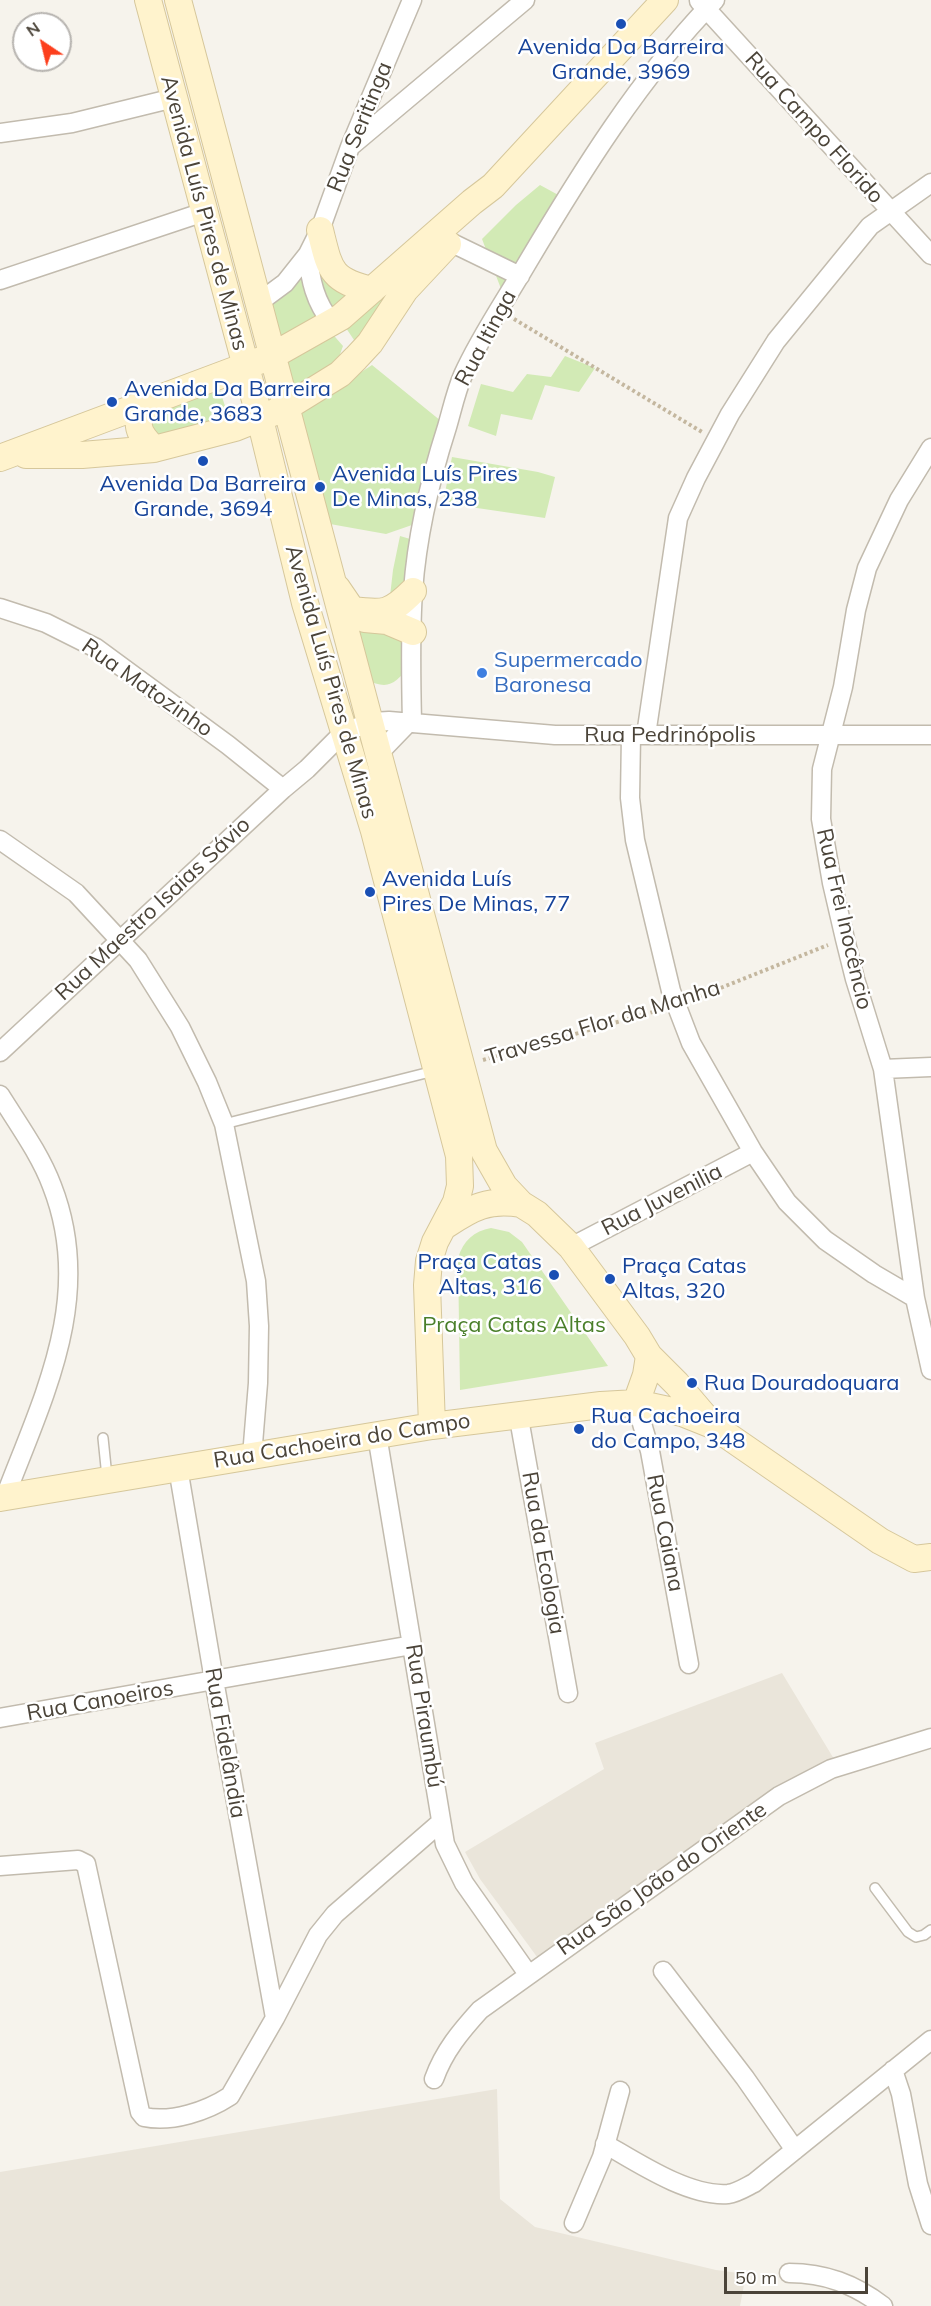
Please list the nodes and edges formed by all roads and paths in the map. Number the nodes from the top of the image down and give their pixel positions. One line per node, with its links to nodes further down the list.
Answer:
1 (148, 0): 7 (main road, Avenida Luís Pires de Minas)
2 (178, 0): 21 (main road, Avenida Luís Pires de Minas)
3 (412, 0): 9 (street, Rua Seritinga)
4 (525, 0): 9 (street)
5 (665, 0): 11 (main road)
6 (706, 3): 12 (street, Rua Campo Florido); 18 (street, Rua Itinga)
7 (174, 98): 8 (street); 13 (main road, Avenida Luís Pires de Minas)
8 (0, 133)
9 (350, 147): 14 (street, Rua Seritinga)
10 (931, 183): 12 (street)
11 (494, 186): 15 (main road); 20 (main road)
12 (891, 211): 17 (street, Rua Campo Florido); 30 (street)
13 (204, 212): 19 (street); 25 (main road, Avenida Luís Pires de Minas)
14 (320, 230): 16 (street, Rua Seritinga); 20 (main road)
15 (450, 242): 18 (street); 26 (main road)
16 (308, 254): 21 (street, Rua Seritinga); 23 (street)
17 (931, 255)
18 (520, 276): 22 (street, Rua Itinga)
19 (0, 280)
20 (372, 290): 23 (main road)
21 (258, 303): 24 (main road, Avenida Luís Pires de Minas)
22 (500, 310): 30 (path); 35 (street, Rua Itinga)
23 (332, 323): 24 (main road); 26 (main road)
24 (272, 356): 25 (main road); 28 (main road, Avenida Luís Pires de Minas)
25 (244, 367): 27 (main road); 29 (main road, Avenida Luís Pires de Minas)
26 (340, 374): 28 (main road)
27 (150, 401): 32 (main road); 33 (main road)
28 (285, 408): 29 (main road); 34 (main road, Avenida Luís Pires de Minas)
29 (260, 419): 32 (main road); 41 (main road, Avenida Luís Pires de Minas)
30 (716, 440): 43 (street)
31 (931, 448): 42 (street, Rua Frei Inocêncio)
32 (154, 449): 33 (main road)
33 (5, 457)
34 (335, 584): 35 (main road); 37 (main road, Avenida Luís Pires de Minas)
35 (413, 591): 38 (street, Rua Itinga)
36 (0, 608): 48 (street, Rua Matozinho)
37 (346, 628): 38 (main road); 39 (main road, Avenida Luís Pires de Minas)
38 (413, 632): 40 (street, Rua Itinga)
39 (372, 722): 40 (street, Rua Pedrinópolis); 41 (street, Rua Maestro Isaias Sávio); 45 (main road, Avenida Luís Pires de Minas)
40 (410, 722): 43 (street, Rua Pedrinópolis); 45 (street)
41 (344, 732): 46 (main road, Avenida Luís Pires de Minas); 47 (street, Rua Maestro Isaias Sávio)
42 (829, 734): 43 (street, Rua Pedrinópolis); 44 (street, Rua Pedrinópolis); 51 (street, Rua Frei Inocêncio)
43 (638, 735): 52 (street)
44 (931, 735)
45 (380, 752): 54 (main road, Avenida Luís Pires de Minas)
46 (352, 756): 47 (street, Rua Maestro Isaias Sávio); 57 (main road, Avenida Luís Pires de Minas)
47 (307, 769): 48 (street, Rua Maestro Isaias Sávio)
48 (283, 789): 50 (street, Rua Maestro Isaias Sávio)
49 (0, 840): 50 (street)
50 (120, 939): 53 (street, Rua Maestro Isaias Sávio); 59 (street)
51 (845, 939): 52 (path, Travessa Flor da Manha); 56 (street, Rua Frei Inocêncio)
52 (676, 1005): 54 (path, Travessa Flor da Manha); 60 (street)
53 (0, 1052)
54 (461, 1065): 61 (main road, Avenida Luís Pires de Minas)
55 (931, 1067): 56 (street)
56 (883, 1069): 64 (street, Rua Frei Inocêncio)
57 (436, 1071): 59 (lane); 62 (main road, Avenida Luís Pires de Minas)
58 (0, 1095): 76 (street)
59 (224, 1124): 73 (street)
60 (753, 1152): 63 (street, Rua Juvenilia); 64 (street)
61 (521, 1204): 62 (main road); 63 (main road)
62 (446, 1225): 70 (main road)
63 (571, 1247): 65 (main road)
64 (915, 1298): 66 (street, Rua Frei Inocêncio)
65 (649, 1356): 67 (main road); 69 (main road)
66 (931, 1370)
67 (636, 1402): 68 (main road, Rua Cachoeira do Campo); 69 (main road); 79 (street, Rua Caiana)
68 (518, 1413): 70 (main road, Rua Cachoeira do Campo); 81 (street, Rua da Ecologia)
69 (712, 1425): 77 (main road)
70 (432, 1426): 71 (main road, Rua Cachoeira do Campo)
71 (377, 1435): 73 (main road, Rua Cachoeira do Campo); 78 (street, Rua Piraumbú)
72 (103, 1438): 75 (lane)
73 (252, 1456): 74 (main road, Rua Cachoeira do Campo)
74 (178, 1468): 75 (main road, Rua Cachoeira do Campo); 80 (street, Rua Fidelândia)
75 (108, 1480): 76 (main road, Rua Cachoeira do Campo)
76 (3, 1497)
77 (931, 1557)
78 (412, 1645): 80 (street, Rua Canoeiros); 84 (street, Rua Piraumbú)
79 (689, 1664)
80 (214, 1680): 82 (street, Rua Canoeiros); 90 (street, Rua Fidelândia)
81 (568, 1693)
82 (0, 1718)
83 (931, 1738): 89 (street, Rua São João do Oriente)
84 (441, 1822): 89 (street, Rua Piraumbú); 90 (street)
85 (0, 1866): 90 (street)
86 (875, 1888): 87 (lane)
87 (931, 1930)
88 (663, 1971): 96 (street)
89 (528, 1974): 93 (street, Rua São João do Oriente)
90 (275, 2018)
91 (931, 2040): 92 (street)
92 (893, 2070): 96 (street); 98 (street)
93 (434, 2079)
94 (620, 2091): 95 (street)
95 (605, 2144): 96 (street); 97 (street)
96 (795, 2150)
97 (574, 2223)
98 (931, 2225)
99 (789, 2273): 100 (street)
100 (883, 2306)

